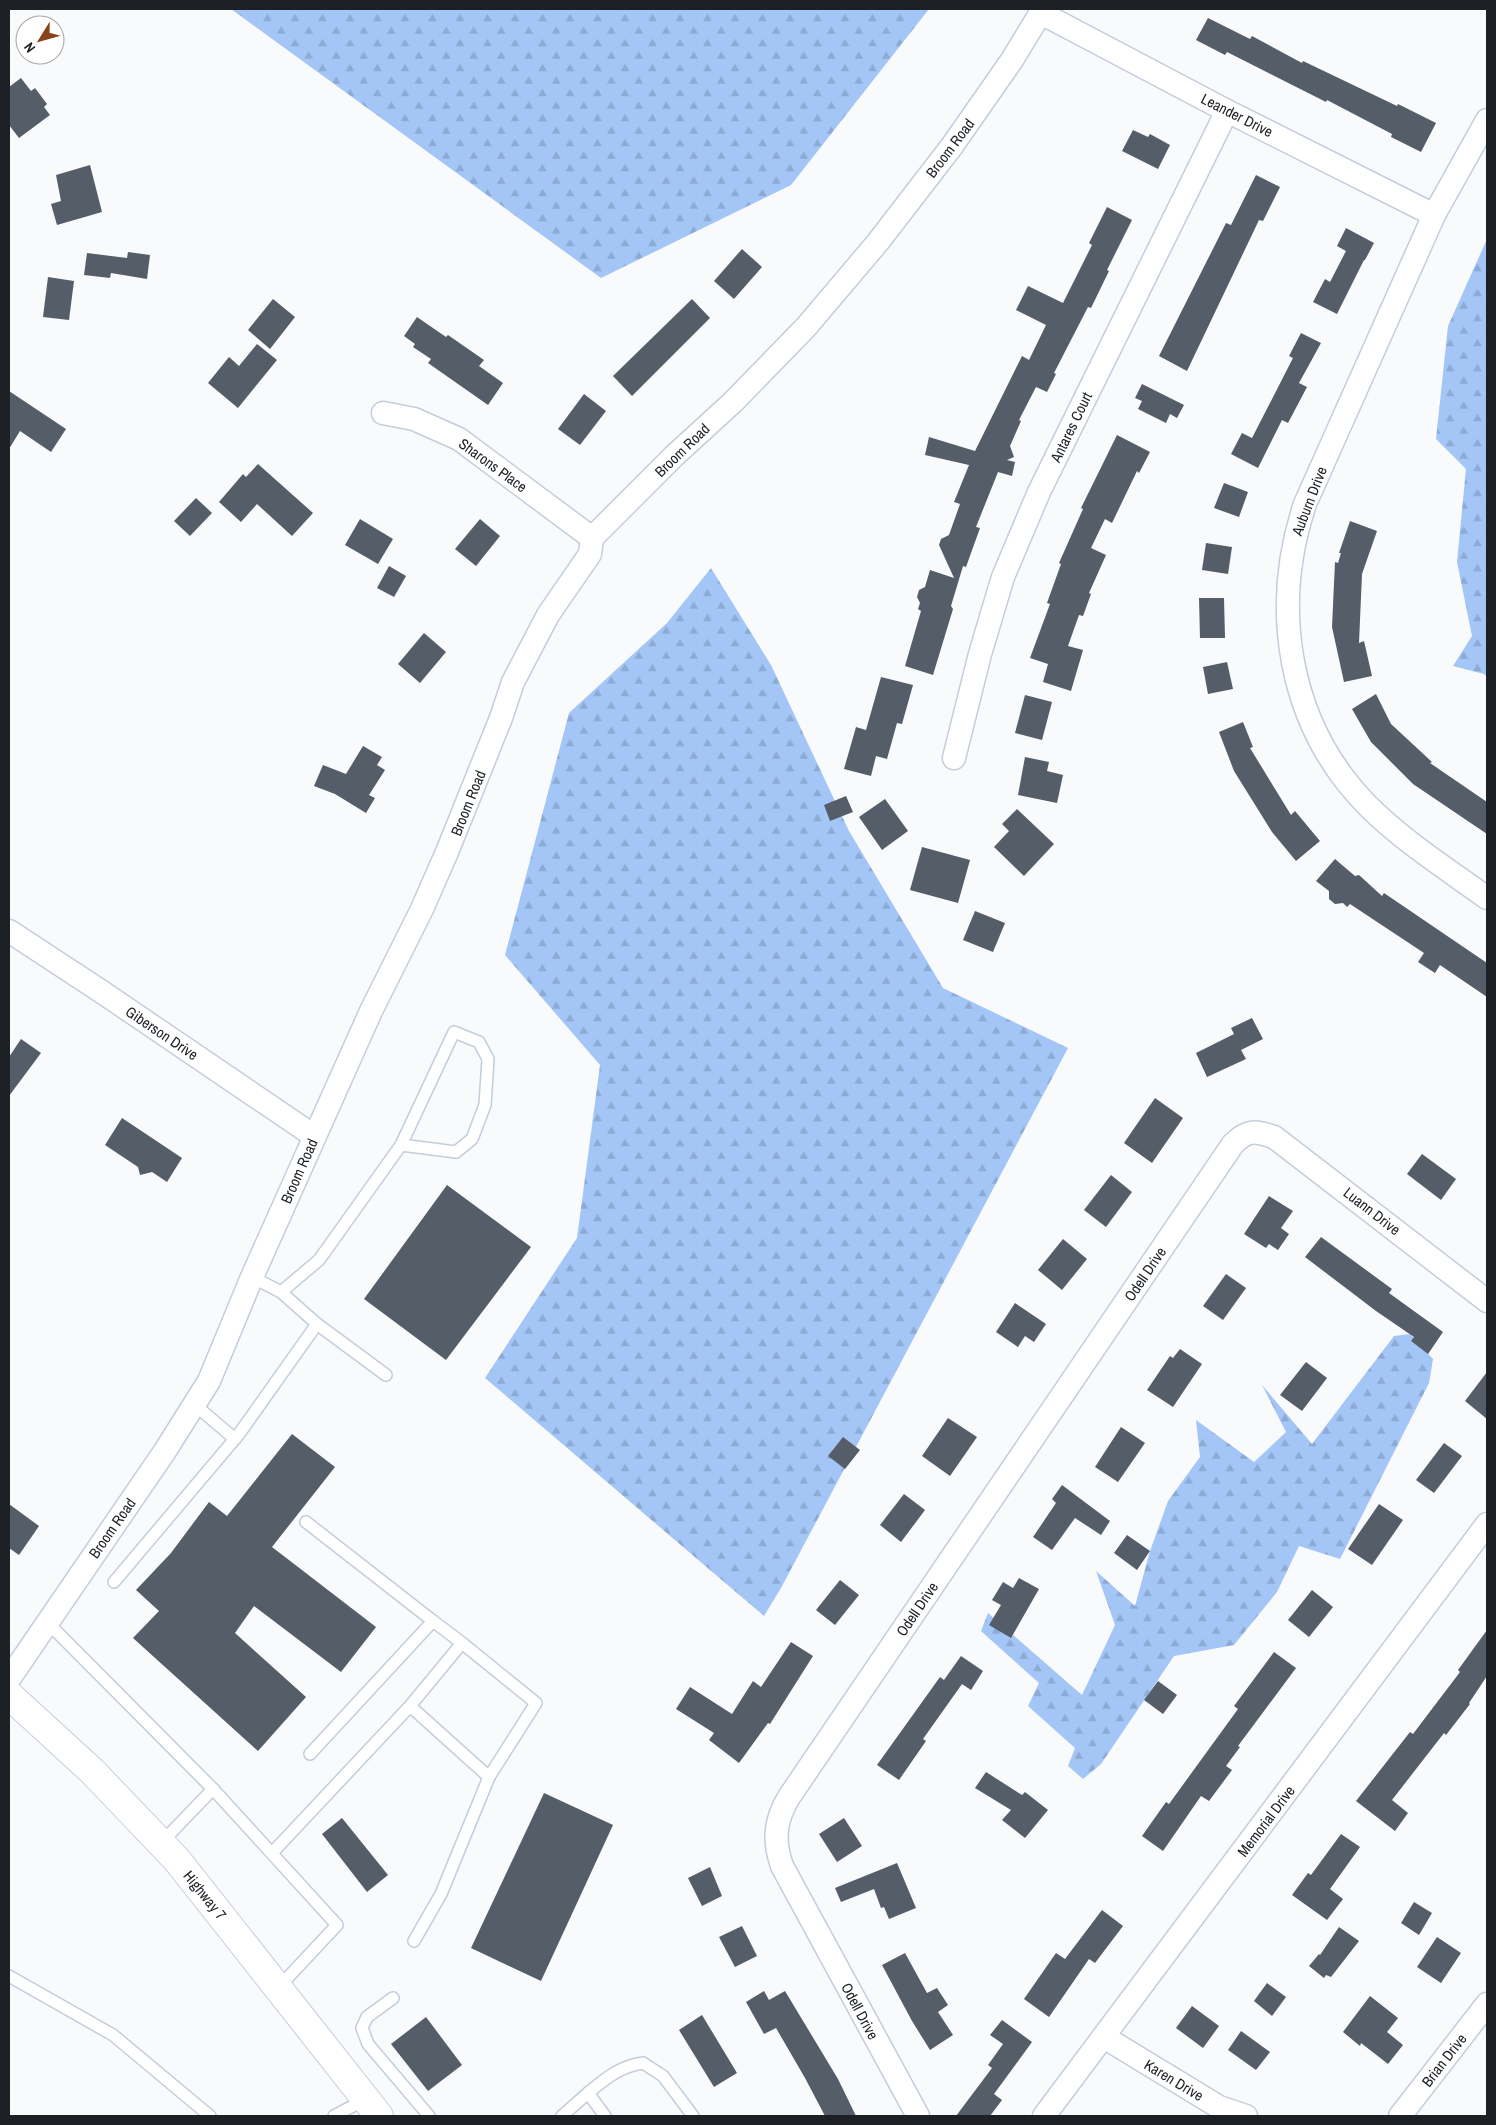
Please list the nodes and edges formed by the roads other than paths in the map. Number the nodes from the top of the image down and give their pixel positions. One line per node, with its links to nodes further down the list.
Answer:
1 (1042, 11): 2 (street, Leander Drive); 6 (street, Broom Road)
2 (1227, 111): 4 (street, Leander Drive); 7 (street, Antares Court)
3 (1487, 120): 4 (street, Auburn Drive)
4 (1434, 215): 8 (street, Auburn Drive)
5 (383, 413): 6 (street, Sharons Place)
6 (592, 538): 11 (street, Broom Road)
7 (954, 758)
8 (1487, 898)
9 (9, 931): 11 (street, Giberson Drive)
10 (1252, 1131): 15 (street, Luann Drive); 48 (street, Odell Drive)
11 (314, 1136): 13 (street, Broom Road)
12 (402, 1145): 12 (lane); 14 (lane)
13 (252, 1277): 14 (lane); 18 (street, Broom Road)
14 (281, 1292): 16 (lane)
15 (1487, 1300)
16 (317, 1324): 17 (lane); 19 (lane)
17 (386, 1375)
18 (194, 1405): 19 (lane); 24 (street, Broom Road)
19 (235, 1439): 22 (lane)
20 (306, 1522): 23 (lane)
21 (1487, 1524): 39 (street, Memorial Drive)
22 (114, 1582)
23 (433, 1621): 25 (lane); 29 (lane)
24 (47, 1622): 26 (street, Broom Road); 31 (lane)
25 (462, 1644): 28 (lane); 30 (lane)
26 (9, 1678)
27 (9, 1695): 32 (main road, Highway 7)
28 (410, 1706): 30 (lane); 33 (lane)
29 (310, 1754)
30 (489, 1777): 34 (lane)
31 (213, 1789): 32 (lane); 33 (lane)
32 (161, 1843): 36 (main road, Highway 7)
33 (272, 1853): 36 (lane)
34 (414, 1942)
35 (9, 1976): 42 (lane)
36 (279, 1987): 41 (main road, Highway 7)
37 (393, 1998): 44 (lane)
38 (1487, 2004): 51 (street, Brian Drive)
39 (1104, 2037): 49 (street, Memorial Drive); 50 (street, Karen Drive)
40 (588, 2093): 45 (lane); 46 (lane); 47 (lane)
41 (372, 2108): 43 (lane)
42 (210, 2116)
43 (334, 2116)
44 (429, 2116)
45 (562, 2116)
46 (605, 2116)
47 (693, 2116)
48 (918, 2116)
49 (1044, 2116)
50 (1246, 2116)
51 (1400, 2116)

